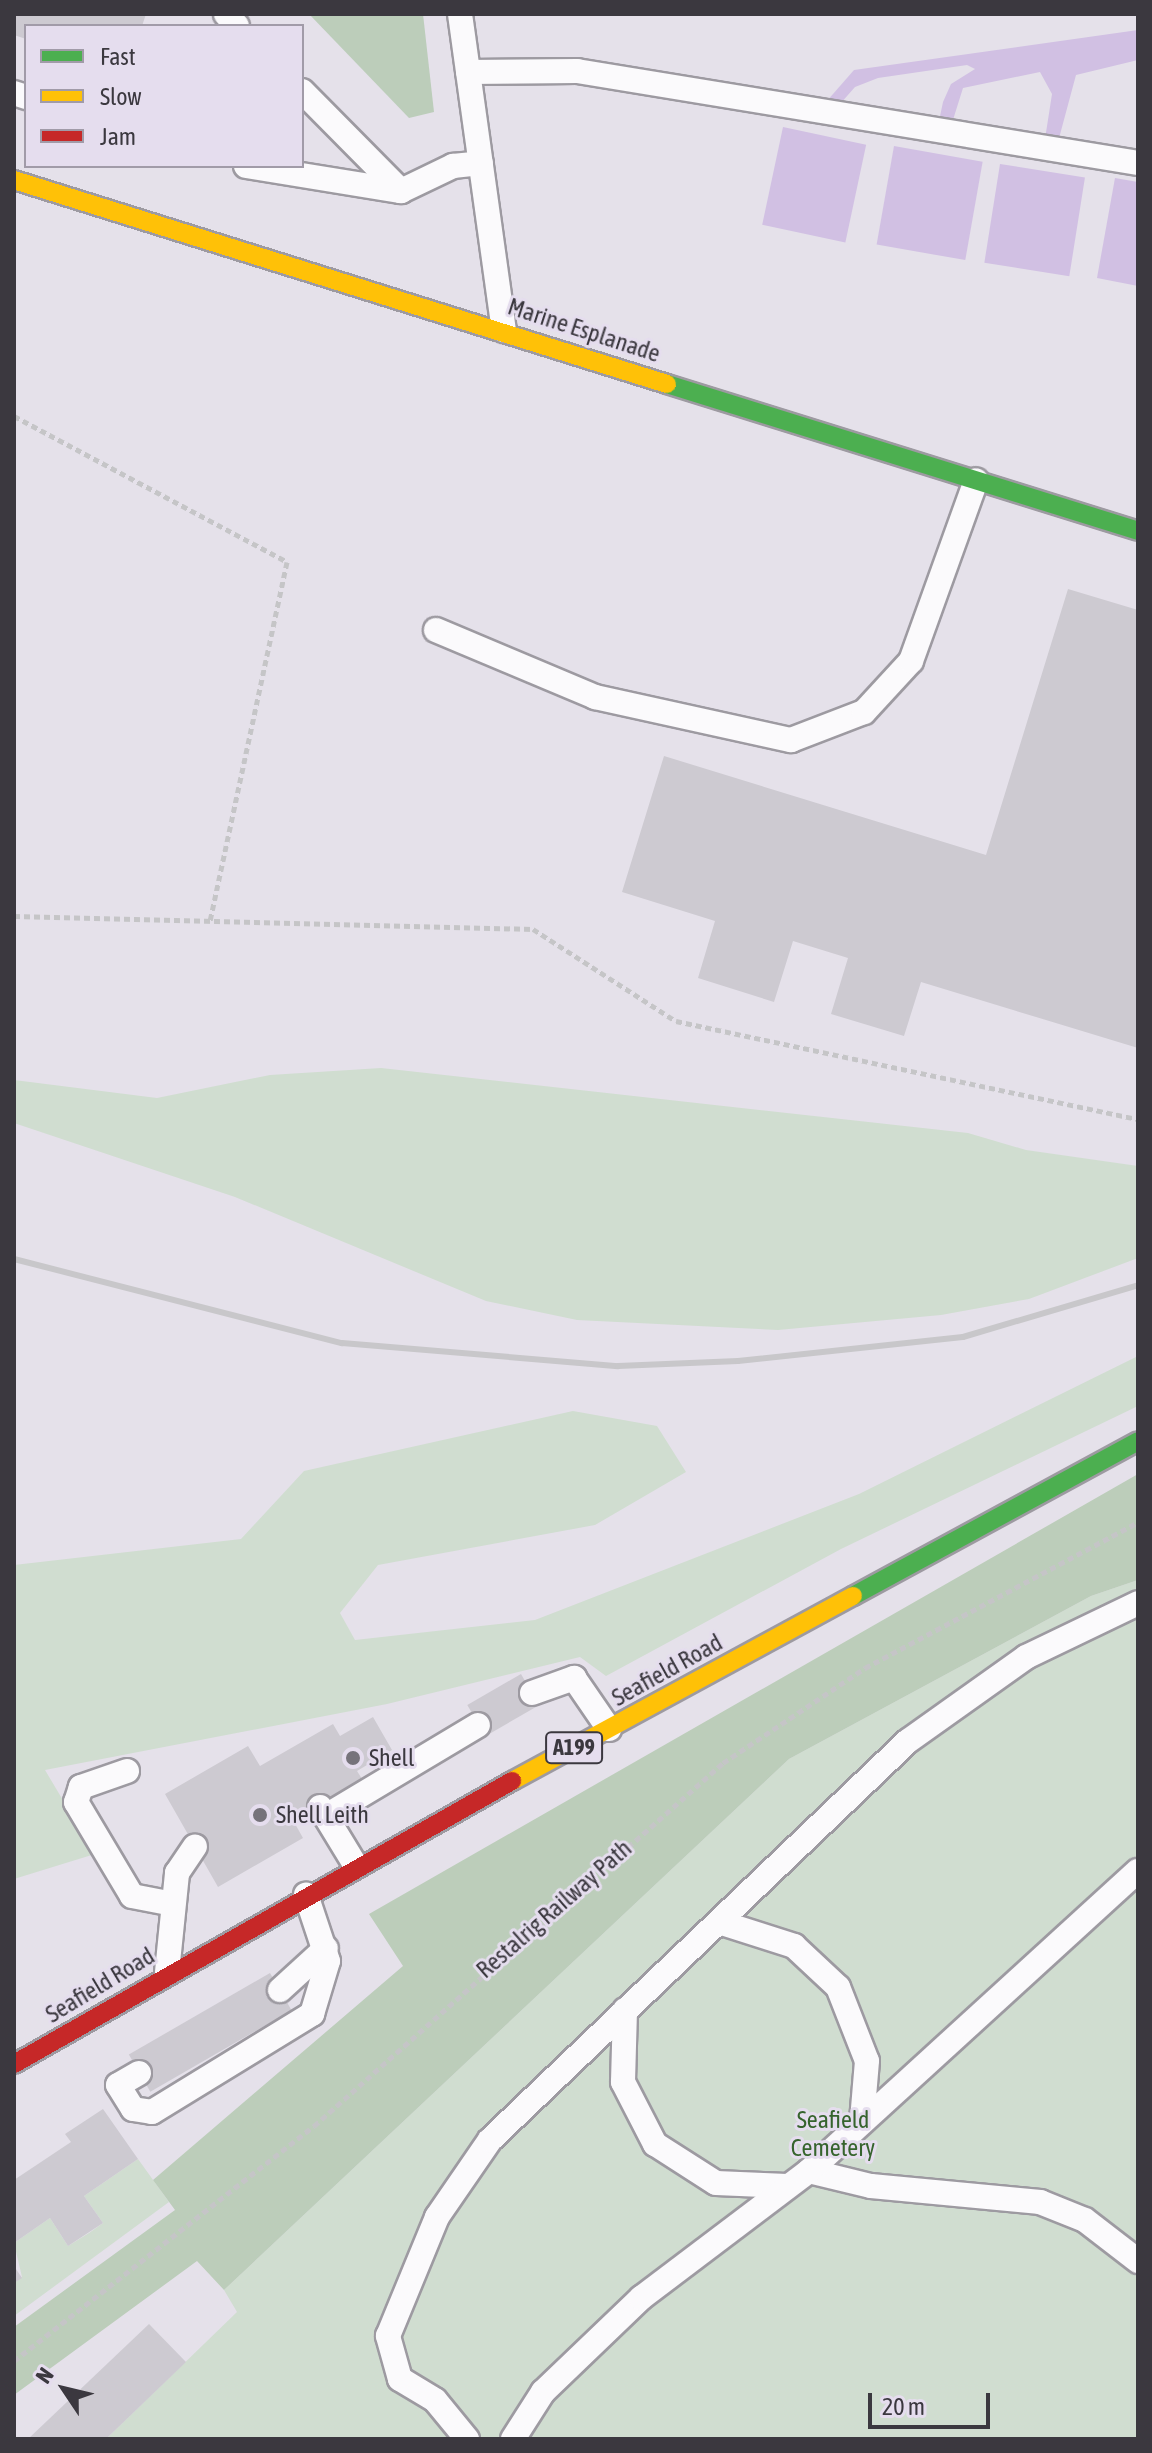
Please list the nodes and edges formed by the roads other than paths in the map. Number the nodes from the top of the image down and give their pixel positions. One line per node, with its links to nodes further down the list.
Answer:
1 (460, 14): 2 (lane)
2 (468, 72): 4 (lane); 5 (lane)
3 (304, 93): 8 (lane)
4 (481, 163): 8 (lane); 9 (lane)
5 (1138, 163)
6 (258, 168): 8 (lane)
7 (14, 180): 9 (main road, Marine Esplanade)
8 (401, 191)
9 (504, 330): 10 (main road, Marine Esplanade)
10 (976, 480): 11 (main road, Marine Esplanade); 12 (lane)
11 (1138, 531)
12 (436, 630)
13 (1138, 1441): 17 (main road, Seafield Road / A199)
14 (1138, 1603): 24 (lane)
15 (532, 1693): 17 (lane)
16 (478, 1725): 20 (lane)
17 (609, 1729): 20 (main road, Seafield Road / A199)
18 (127, 1771): 23 (lane)
19 (195, 1846): 23 (lane)
20 (356, 1866): 22 (main road, Seafield Road / A199)
21 (1138, 1871): 31 (lane)
22 (306, 1895): 25 (lane); 26 (main road, Seafield Road / A199)
23 (173, 1904): 26 (lane)
24 (719, 1922): 28 (lane); 31 (lane)
25 (326, 1948): 27 (lane); 30 (lane)
26 (167, 1972): 29 (main road, Seafield Road / A199)
27 (280, 1990)
28 (625, 2010): 33 (lane); 35 (lane)
29 (14, 2064)
30 (139, 2073)
31 (862, 2121): 32 (lane)
32 (809, 2171): 33 (lane); 34 (lane)
33 (787, 2186): 36 (lane)
34 (1138, 2261)
35 (467, 2439)
36 (513, 2439)

